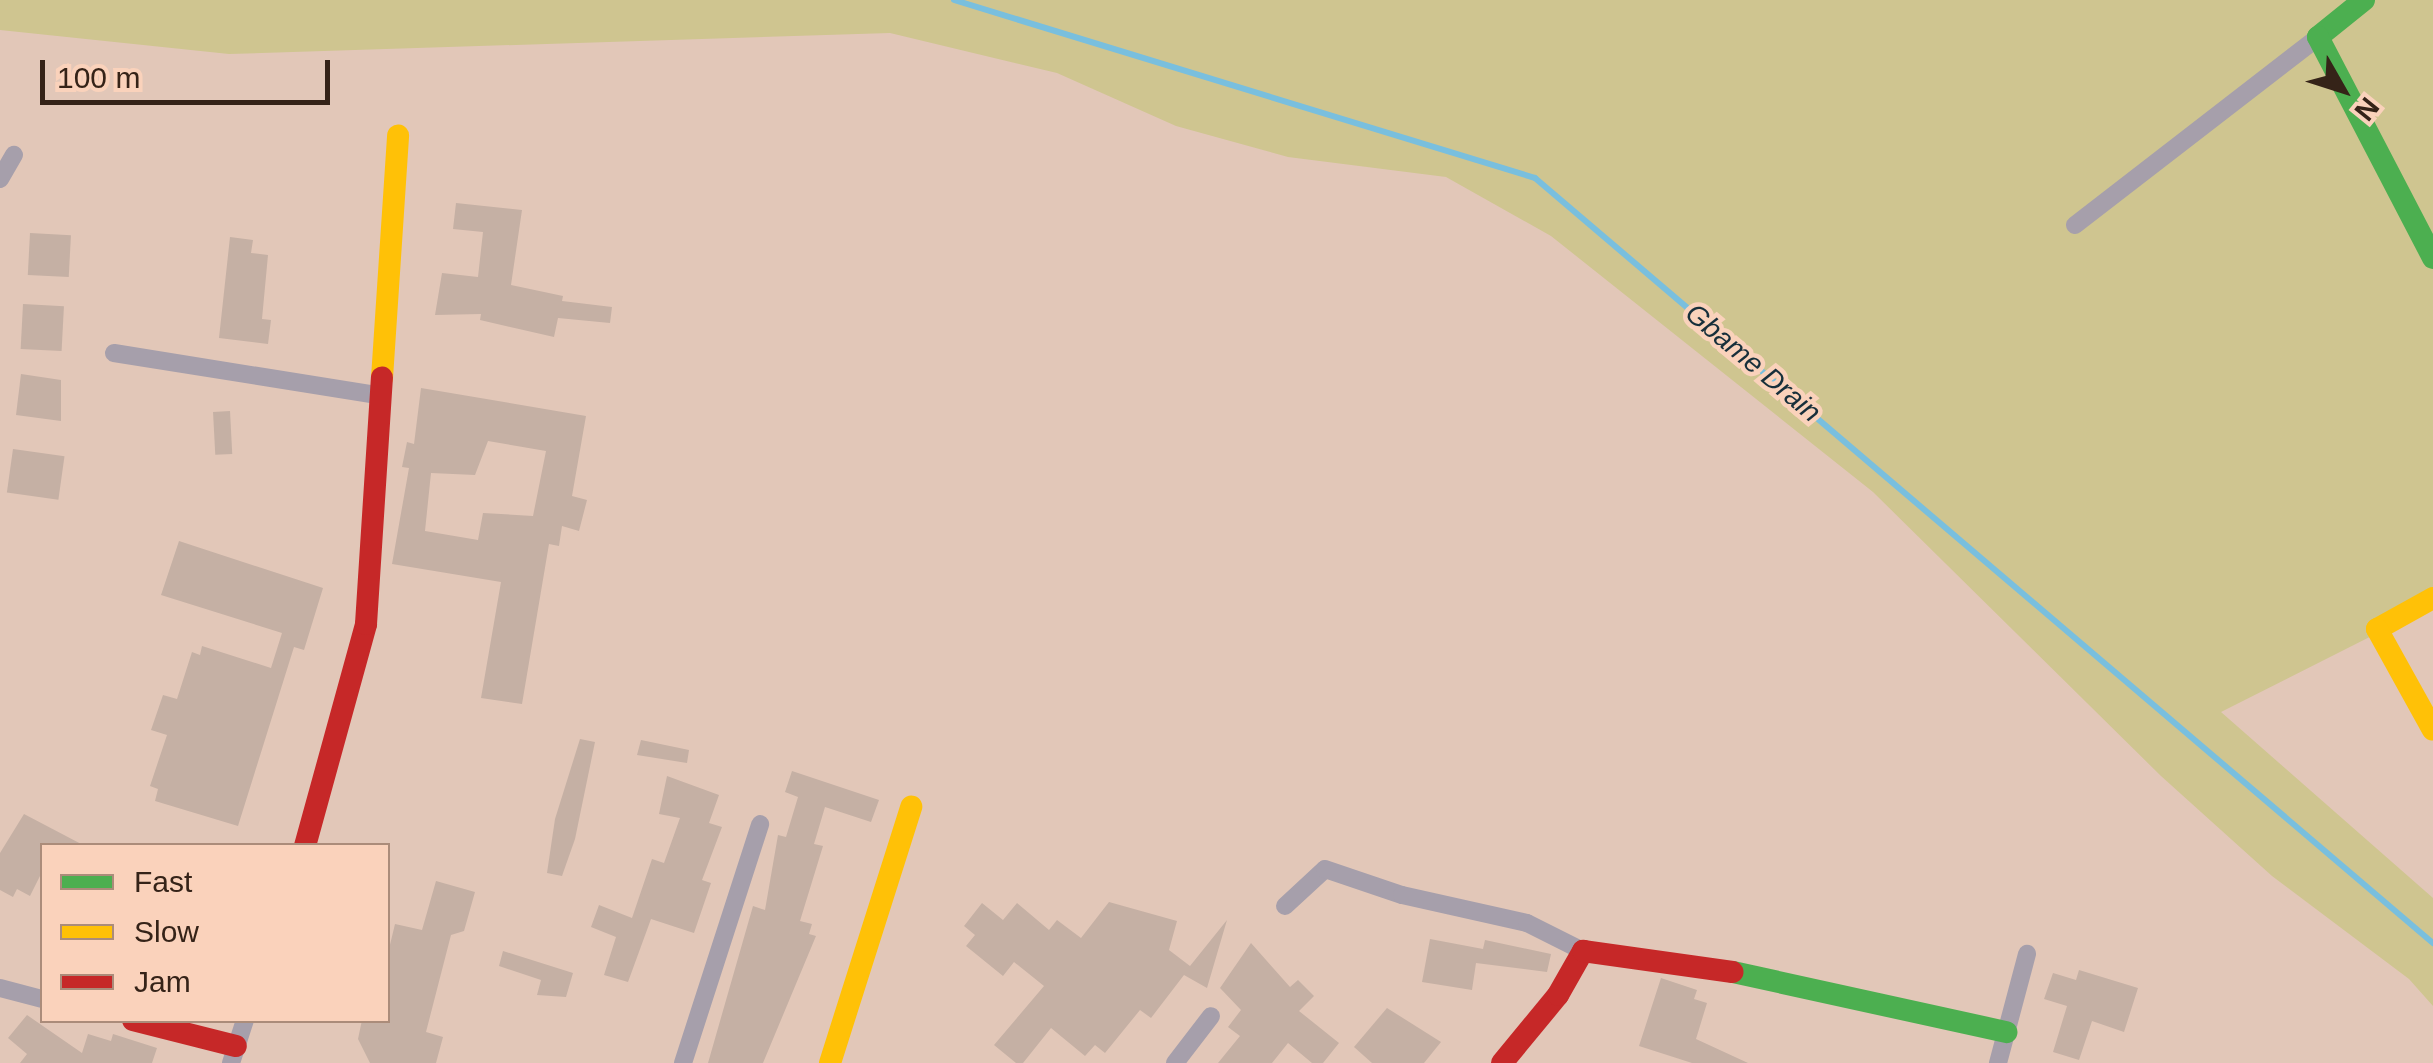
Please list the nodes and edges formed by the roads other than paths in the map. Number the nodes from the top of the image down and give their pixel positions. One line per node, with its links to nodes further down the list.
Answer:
1 (2364, 0): 2 (street)
2 (2318, 38): 6 (street); 7 (street)
3 (398, 136): 9 (street)
4 (14, 155): 5 (street)
5 (0, 178)
6 (2075, 225)
7 (2433, 258)
8 (114, 353): 9 (street)
9 (381, 396): 14 (street)
10 (2433, 598): 11 (street)
11 (2433, 730)
12 (911, 807): 26 (street)
13 (760, 824): 25 (street)
14 (305, 843)
15 (1284, 906): 16 (street)
16 (1583, 950): 23 (street); 28 (street)
17 (2028, 954): 23 (street)
18 (0, 988): 19 (street)
19 (40, 998)
20 (1212, 1016): 27 (street)
21 (141, 1023): 24 (street)
22 (244, 1023): 24 (street)
23 (2006, 1032): 29 (street)
24 (234, 1054)
25 (683, 1063)
26 (830, 1063)
27 (1175, 1063)
28 (1502, 1063)
29 (1998, 1063)

